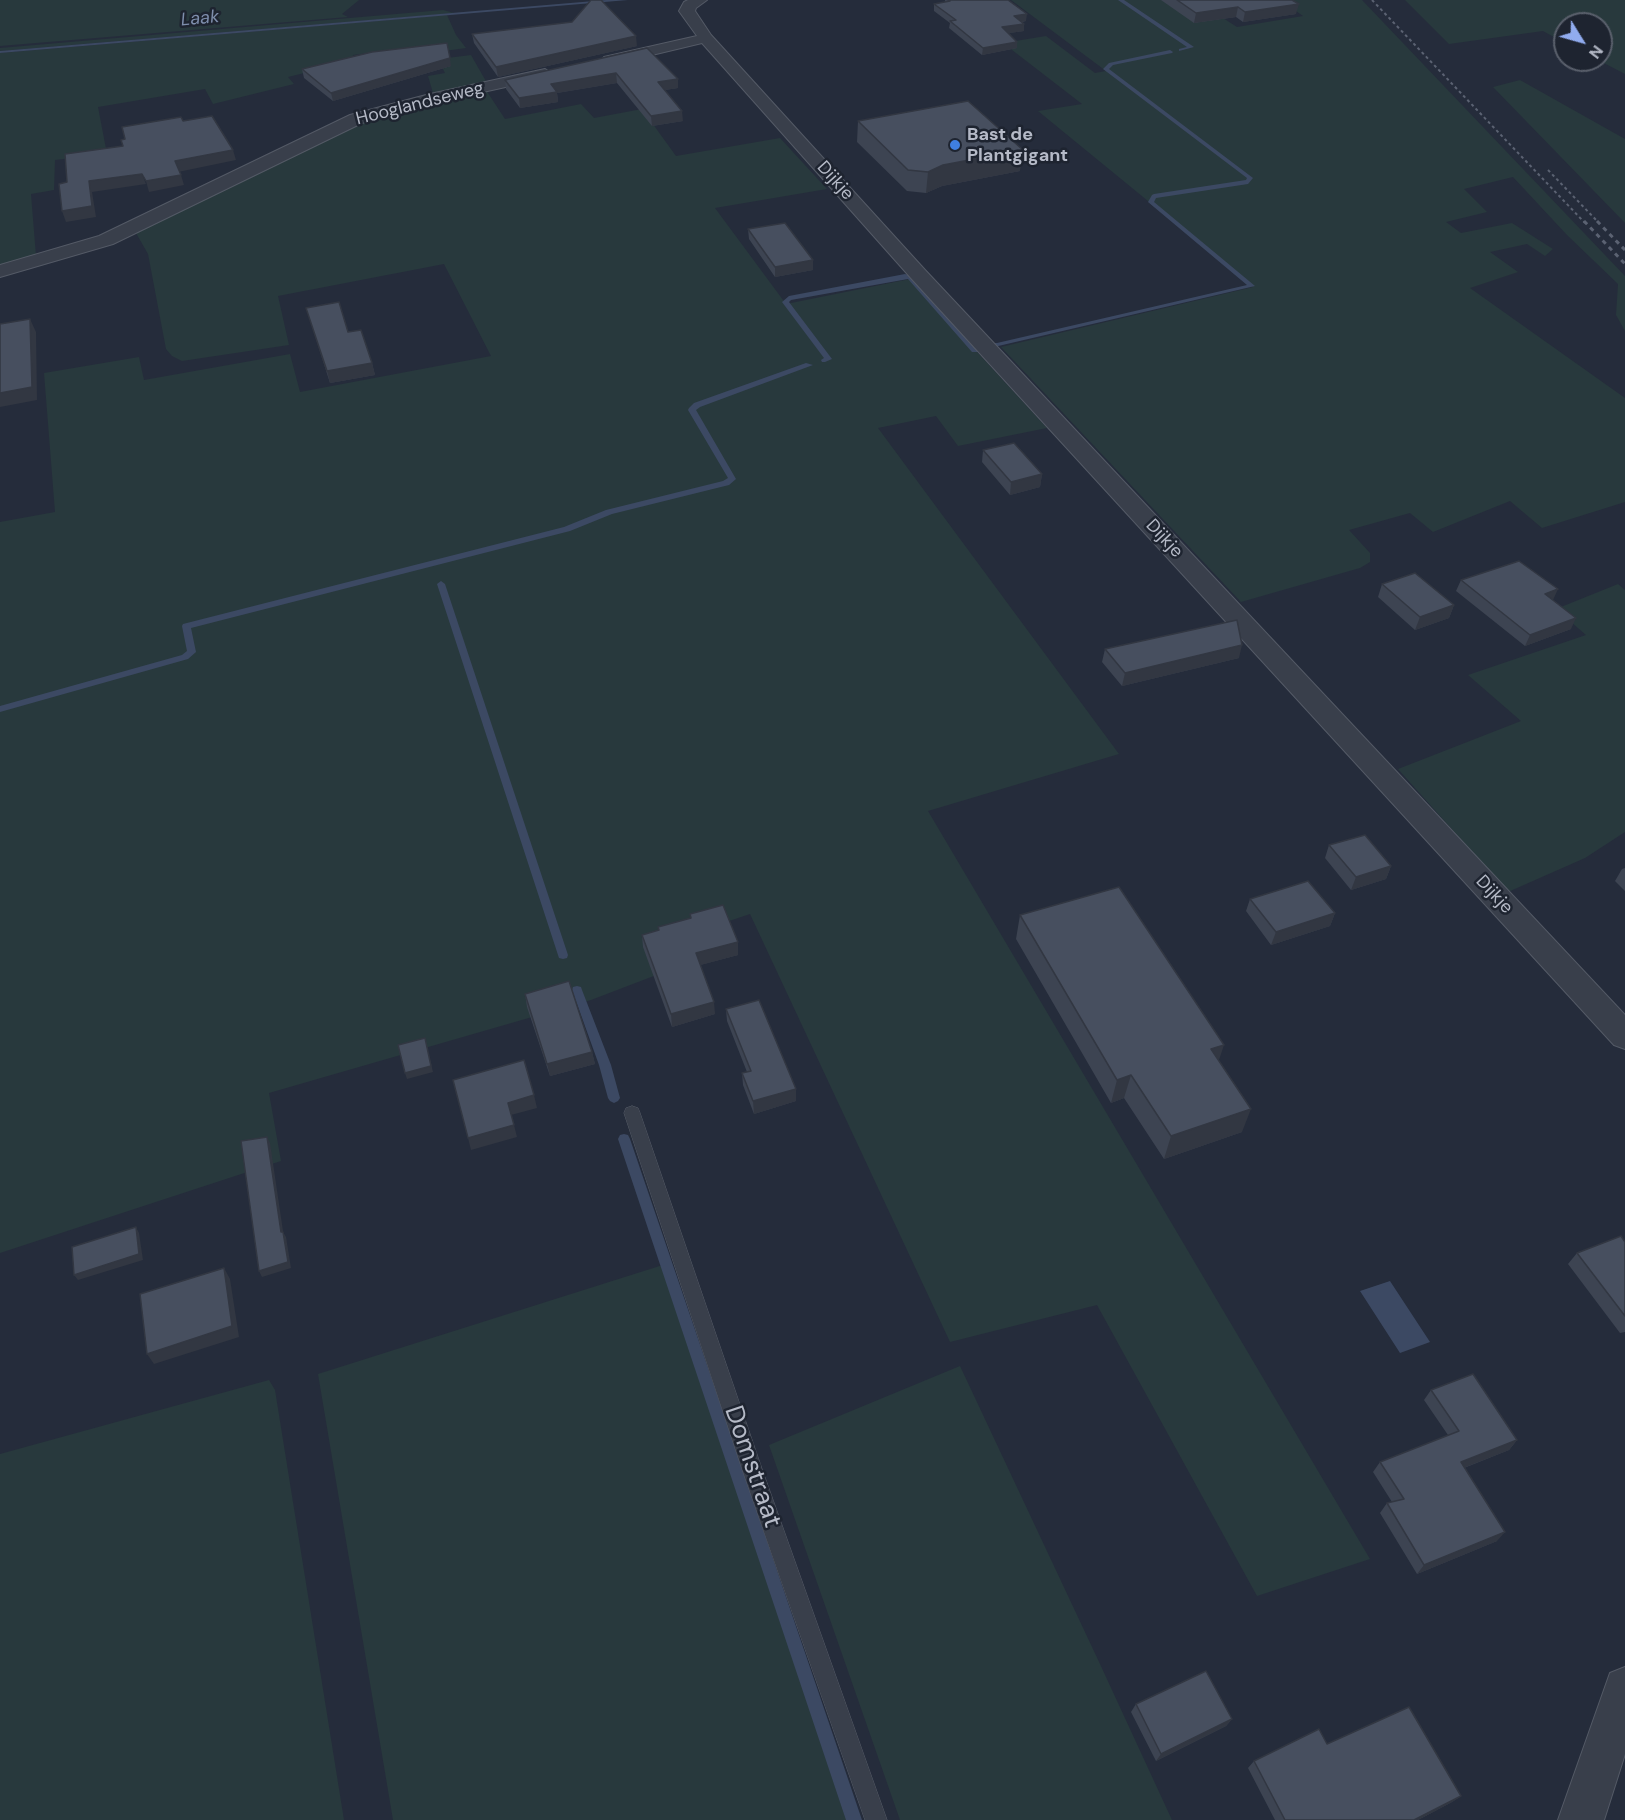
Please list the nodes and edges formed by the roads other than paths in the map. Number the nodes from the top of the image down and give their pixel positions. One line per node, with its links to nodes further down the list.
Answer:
1 (700, 0): 2 (street)
2 (706, 38): 3 (street); 6 (street, Dijkje)
3 (597, 63)
4 (564, 70): 5 (street, Hooglandseweg)
5 (0, 271)
6 (1625, 1036)
7 (632, 1113): 9 (lane, Domstraat)
8 (1625, 1688): 10 (street)
9 (876, 1820)
10 (1581, 1820)

